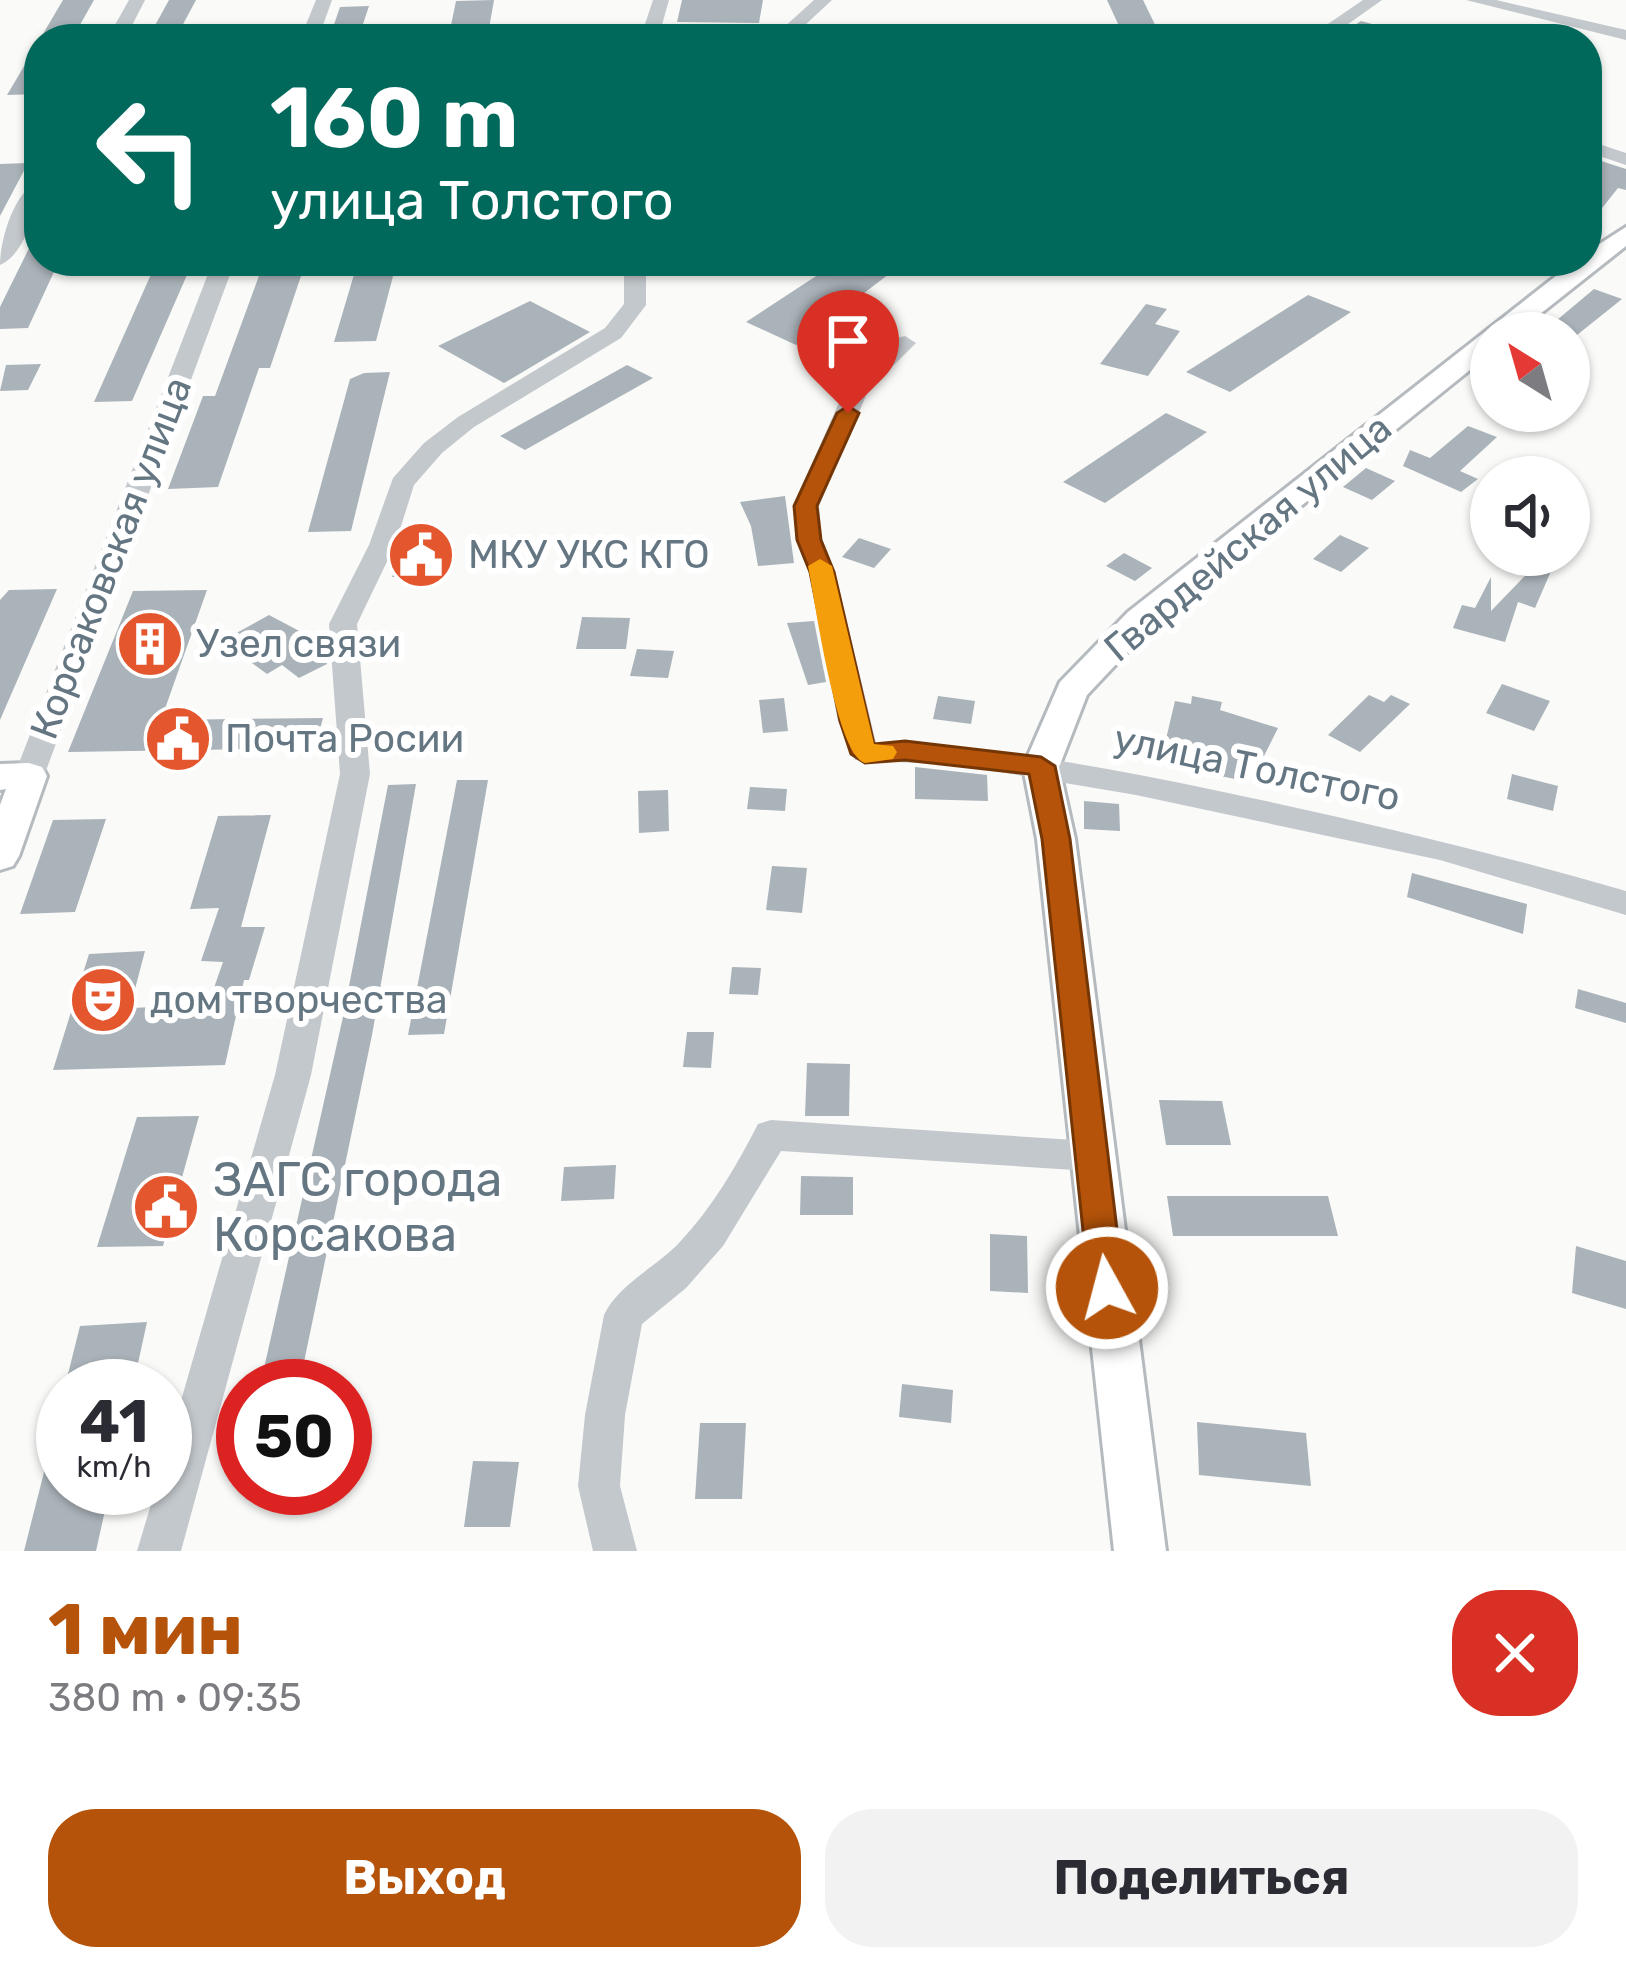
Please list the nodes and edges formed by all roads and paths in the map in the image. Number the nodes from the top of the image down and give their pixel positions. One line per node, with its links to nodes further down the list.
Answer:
1 (824, 0): 4 (street)
2 (1374, 0): 5 (street)
3 (1474, 0): 6 (street)
4 (797, 24)
5 (1338, 24)
6 (1578, 24)
7 (24, 214): 10 (street)
8 (1626, 234): 9 (main road)
9 (1602, 253)
10 (0, 259)
11 (218, 276): 18 (street, Корсаковская улица)
12 (635, 276): 22 (street)
13 (1572, 276): 14 (main road)
14 (1526, 312)
15 (905, 344): 17 (street, улица Толстого)
16 (1470, 357): 17 (main road, Гвардейская улица)
17 (1041, 766): 20 (street, улица Толстого); 21 (main road)
18 (15, 776): 19 (main road, Корсаковская улица)
19 (0, 856)
20 (1626, 903)
21 (1090, 1156): 23 (street); 24 (main road)
22 (160, 1551)
23 (615, 1551)
24 (1140, 1551)

